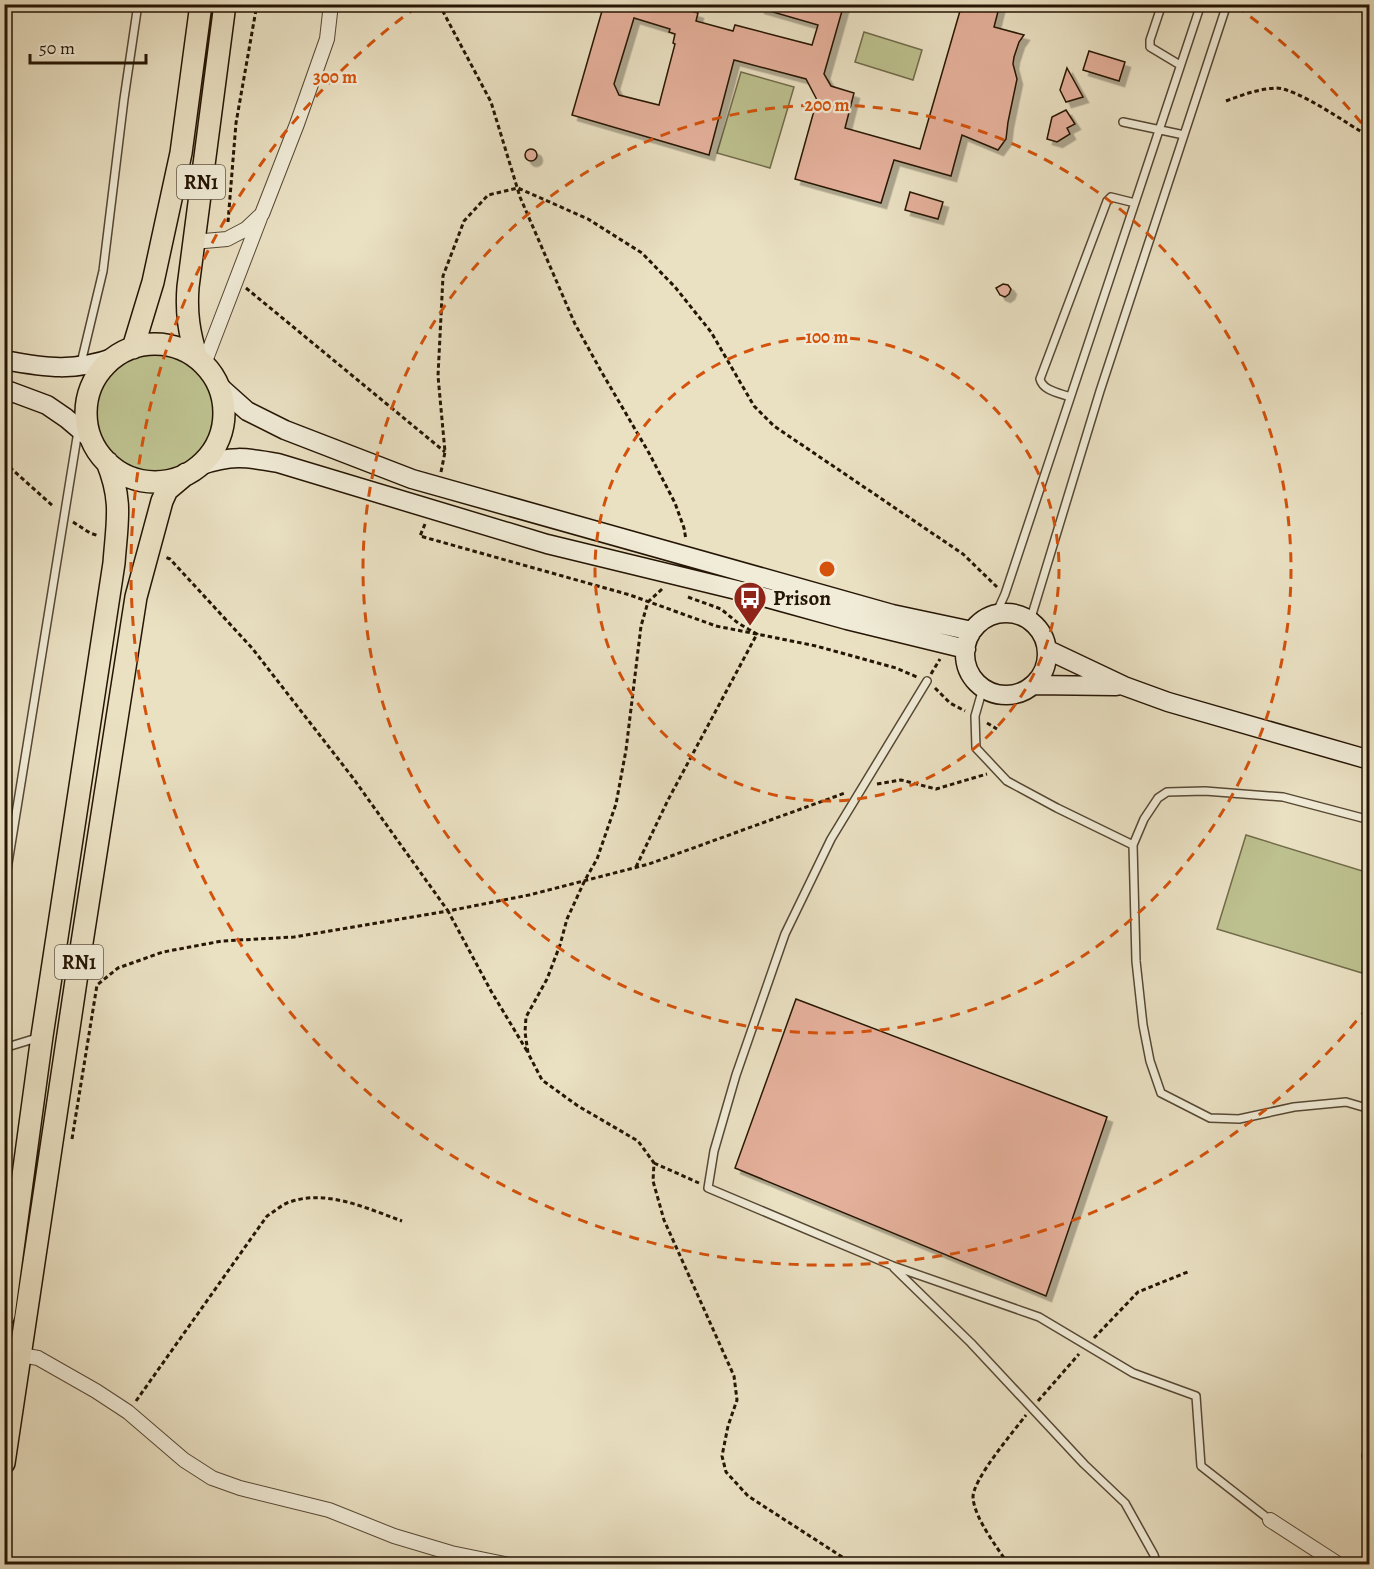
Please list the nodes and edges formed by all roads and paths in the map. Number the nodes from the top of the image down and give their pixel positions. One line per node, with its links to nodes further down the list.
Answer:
1 (138, 4): 25 (lane)
2 (201, 4): 22 (highway, RN1)
3 (225, 4): 20 (highway, RN1)
4 (257, 4): 19 (path)
5 (331, 4): 18 (street)
6 (439, 4): 16 (path)
7 (1162, 4): 10 (lane)
8 (1201, 4): 10 (lane)
9 (1227, 4): 14 (lane)
10 (1180, 65): 13 (lane)
11 (1227, 101): 15 (path)
12 (1123, 122): 13 (lane)
13 (1160, 130): 14 (lane); 17 (lane)
14 (1184, 135): 45 (lane)
15 (1370, 137)
16 (518, 188): 30 (path); 39 (path); 41 (path)
17 (1135, 203): 28 (lane); 28 (lane)
18 (262, 214): 19 (street); 21 (street)
19 (227, 239): 20 (street)
20 (193, 243): 24 (highway, RN1)
21 (236, 280): 24 (street); 30 (path)
22 (124, 352): 24 (highway); 25 (main road); 29 (highway, RN1)
23 (4, 360): 25 (main road)
24 (200, 361): 26 (highway, RN1)
25 (80, 367)
26 (219, 386): 33 (highway, RN1); 34 (main road)
27 (4, 389): 29 (main road)
28 (1070, 397): 41 (lane)
29 (85, 435): 32 (highway, RN1); 36 (lane)
30 (445, 452): 34 (path)
31 (4, 462): 36 (path)
32 (107, 462): 33 (highway, RN1); 37 (highway, RN1)
33 (193, 470): 35 (main road); 38 (highway, RN1)
34 (438, 486): 39 (main road)
35 (431, 509): 40 (main road); 43 (path)
36 (64, 516): 37 (path); 62 (lane)
37 (116, 542): 64 (highway, RN1)
38 (148, 552): 63 (path); 76 (highway, RN1)
39 (679, 555): 46 (main road)
40 (672, 574): 43 (path); 48 (main road)
41 (1005, 594): 44 (lane)
42 (683, 595): 47 (path)
43 (648, 602): 47 (path); 61 (path)
44 (996, 614): 45 (main road); 46 (main road)
45 (1030, 621): 49 (main road)
46 (972, 631): 48 (main road)
47 (757, 634): 50 (path); 60 (path)
48 (957, 648): 50 (path); 53 (main road)
49 (1048, 650): 51 (main road); 52 (main road)
50 (927, 681): 54 (path); 70 (lane)
51 (1033, 685): 52 (main road); 53 (main road)
52 (1124, 686): 56 (main road)
53 (983, 688): 54 (lane)
54 (975, 716): 55 (path); 59 (lane)
55 (997, 729)
56 (1370, 760)
57 (1370, 820): 59 (lane)
58 (762, 824): 60 (path)
59 (1133, 845): 67 (lane)
60 (636, 867): 61 (path)
61 (585, 880): 63 (path); 66 (path)
62 (4, 888)
63 (448, 911): 66 (path); 68 (path)
64 (42, 1036): 65 (lane); 74 (highway, RN1)
65 (4, 1048)
66 (528, 1053): 69 (path)
67 (1370, 1109)
68 (71, 1148)
69 (654, 1163): 70 (path); 82 (path)
70 (708, 1188): 72 (lane)
71 (402, 1221): 78 (path)
72 (892, 1266): 75 (lane); 77 (lane)
73 (1190, 1271): 75 (path)
74 (4, 1315)
75 (1087, 1345): 77 (path); 80 (lane)
76 (21, 1355): 78 (street); 79 (highway, RN1)
77 (1032, 1407): 83 (path); 84 (lane)
78 (128, 1412): 81 (street)
79 (4, 1463)
80 (1270, 1520): 85 (street)
81 (505, 1564)
82 (853, 1564)
83 (1008, 1564)
84 (1157, 1564)
85 (1338, 1564)

